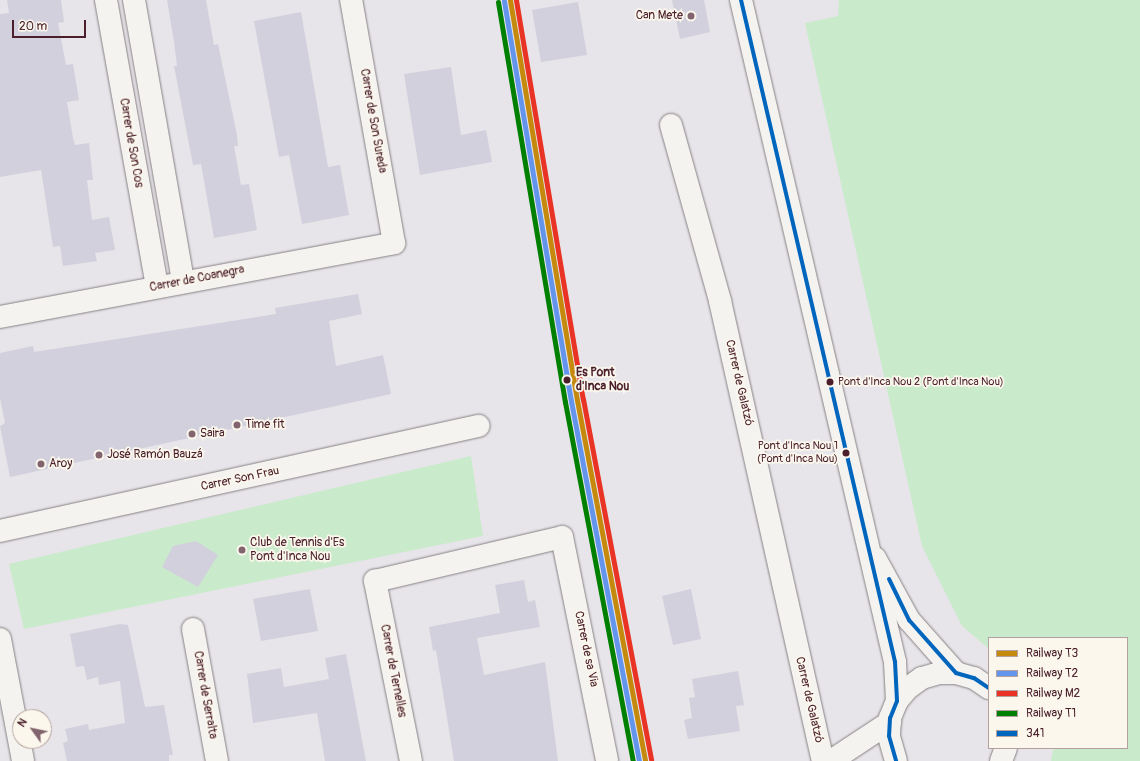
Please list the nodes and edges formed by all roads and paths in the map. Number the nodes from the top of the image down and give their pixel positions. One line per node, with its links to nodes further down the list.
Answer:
1 (106, 0): 8 (street, Carrer de Son Cos)
2 (134, 0): 7 (street)
3 (351, 0): 6 (street, Carrer de Son Sureda)
4 (741, 0): 12 (street)
5 (671, 125): 25 (street, Carrer de Galatzó)
6 (394, 242): 7 (street, Carrer de Coanegra)
7 (184, 281): 8 (street, Carrer de Coanegra)
8 (157, 286): 9 (street, Carrer de Coanegra)
9 (0, 317)
10 (479, 426): 11 (street, Carrer Son Frau)
11 (0, 531)
12 (869, 549): 16 (street); 18 (street)
13 (375, 581): 23 (street, Carrer de Ternelles); 24 (street, Carrer de sa Via)
14 (193, 629): 22 (street, Carrer de Serralta)
15 (0, 639): 21 (street)
16 (956, 673): 17 (street); 18 (street)
17 (988, 687)
18 (897, 701): 19 (street)
19 (890, 722): 26 (street); 27 (street)
20 (1006, 749): 28 (street)
21 (23, 761)
22 (218, 761)
23 (411, 761)
24 (608, 761)
25 (823, 761)
26 (831, 761)
27 (896, 761)
28 (1001, 761)

